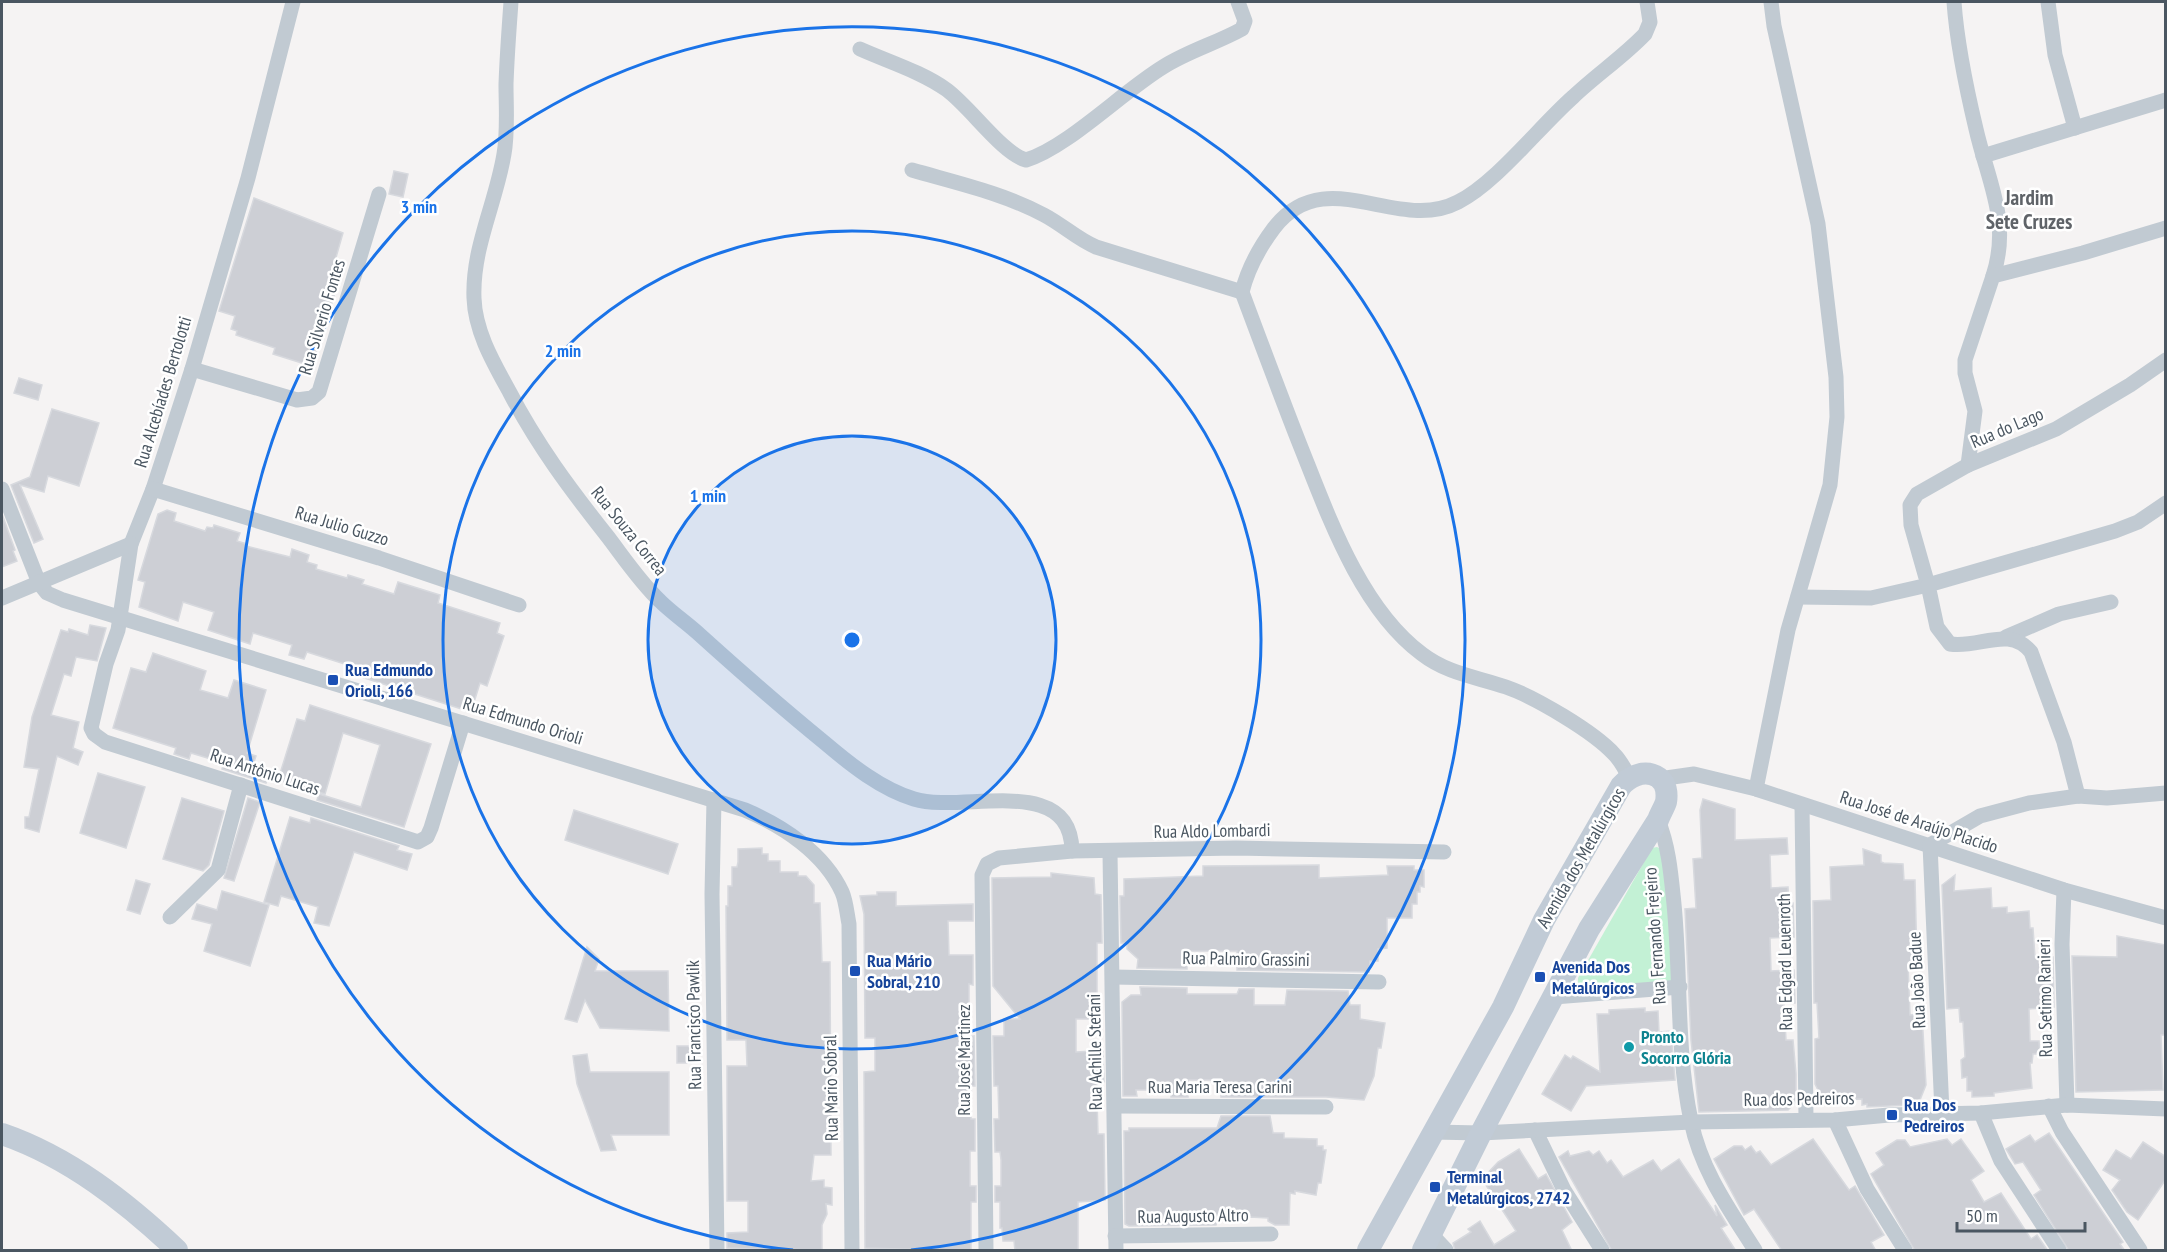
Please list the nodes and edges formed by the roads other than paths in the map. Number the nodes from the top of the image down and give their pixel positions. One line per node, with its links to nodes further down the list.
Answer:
1 (293, 2): 18 (street, Rua Alcebíades Bertolotti)
2 (511, 2): 43 (street, Rua Souza Correa)
3 (1238, 2): 8 (street)
4 (1647, 2): 16 (street)
5 (1771, 2): 26 (street)
6 (1954, 2): 11 (street, Rua do Lago)
7 (2048, 2): 10 (street)
8 (860, 49)
9 (2166, 100): 10 (street)
10 (2075, 128): 11 (street)
11 (1983, 156): 15 (street, Rua do Lago)
12 (912, 170): 16 (street)
13 (379, 194): 18 (street, Rua Silverio Fontes)
14 (2166, 228): 15 (street)
15 (1993, 276): 19 (street, Rua do Lago)
16 (1242, 292): 33 (street)
17 (2166, 360): 19 (street, Rua do Lago)
18 (192, 369): 21 (street, Rua Alcebíades Bertolotti)
19 (1968, 465): 25 (street)
20 (2, 489): 24 (street)
21 (153, 489): 23 (street, Rua Alcebíades Bertolotti); 29 (street, Rua Julio Guzzo)
22 (2166, 503): 25 (street)
23 (131, 544): 24 (street); 30 (street, Rua Alcebíades Bertolotti)
24 (39, 583): 27 (street); 30 (street, Rua Edmundo Orioli)
25 (1928, 585): 26 (street); 31 (street)
26 (1798, 597): 36 (street)
27 (2, 598)
28 (2111, 602): 31 (street)
29 (519, 605)
30 (121, 618): 32 (street, Rua Edmundo Orioli); 35 (street, Rua Antônio Lucas)
31 (2006, 637): 38 (street)
32 (463, 723): 35 (street, Rua Antônio Lucas); 39 (street, Rua Edmundo Orioli)
33 (1629, 777): 34 (street, Avenida dos Metalúrgicos); 66 (street, Avenida dos Metalúrgicos)
34 (1659, 779): 36 (street, Rua José de Araújo Placido); 41 (street)
35 (241, 785): 48 (street)
36 (1756, 789): 40 (street, Rua José de Araújo Placido)
37 (2166, 793): 38 (street)
38 (2078, 796): 42 (street)
39 (714, 800): 50 (street, Rua Edmundo Orioli); 71 (street, Rua Francisco Pawlik)
40 (1802, 805): 42 (street, Rua José de Araújo Placido); 62 (street, Rua Edgard Leuenroth)
41 (1658, 820): 53 (street, Rua Fernando Frejeiro); 54 (street)
42 (1930, 845): 47 (street, Rua José de Araújo Placido); 60 (street, Rua João Badue)
43 (1072, 851): 45 (street, Rua Aldo Lombardi); 46 (street, Rua Aldo Lombardi)
44 (1444, 852): 45 (street, Rua Aldo Lombardi)
45 (1110, 853): 51 (street, Rua Achille Stefani)
46 (984, 868): 76 (street, Rua José Martinez)
47 (2064, 890): 49 (street, Rua José de Araújo Placido); 55 (street, Rua Setimo Ranieri)
48 (170, 917)
49 (2166, 918)
50 (849, 924): 75 (street, Rua Mario Sobral)
51 (1113, 977): 52 (street, Rua Palmiro Grassini); 56 (street, Rua Achille Stefani)
52 (1378, 982)
53 (1680, 987): 54 (street); 64 (street, Rua Fernando Frejeiro)
54 (1554, 997): 67 (street)
55 (2067, 1105): 57 (street, Rua dos Pedreiros); 59 (street, Rua dos Pedreiros)
56 (1115, 1106): 58 (street, Rua Maria Teresa Carini); 72 (street, Rua Achille Stefani)
57 (2049, 1106): 61 (street, Rua dos Pedreiros); 83 (street)
58 (1326, 1107)
59 (2166, 1109)
60 (1942, 1112): 61 (street, Rua dos Pedreiros); 63 (street, Rua dos Pedreiros)
61 (1981, 1113): 82 (street)
62 (1806, 1118): 63 (street, Rua dos Pedreiros); 64 (street, Rua dos Pedreiros)
63 (1835, 1120): 81 (street)
64 (1691, 1122): 65 (street, Rua dos Pedreiros); 80 (street, Rua Fernando Frejeiro)
65 (1535, 1130): 67 (street, Rua dos Pedreiros); 79 (street)
66 (1433, 1132): 67 (street, Rua dos Pedreiros); 77 (street, Avenida dos Metalúrgicos)
67 (1481, 1133): 70 (street)
68 (2, 1134): 73 (street)
69 (1271, 1234): 72 (street, Rua Augusto Altro)
70 (1427, 1242): 78 (street)
71 (717, 1244): 74 (street)
72 (1116, 1244)
73 (177, 1251)
74 (704, 1251)
75 (852, 1251)
76 (986, 1251)
77 (1368, 1251)
78 (1446, 1251)
79 (1602, 1251)
80 (1755, 1251)
81 (1905, 1251)
82 (2059, 1251)
83 (2139, 1251)

